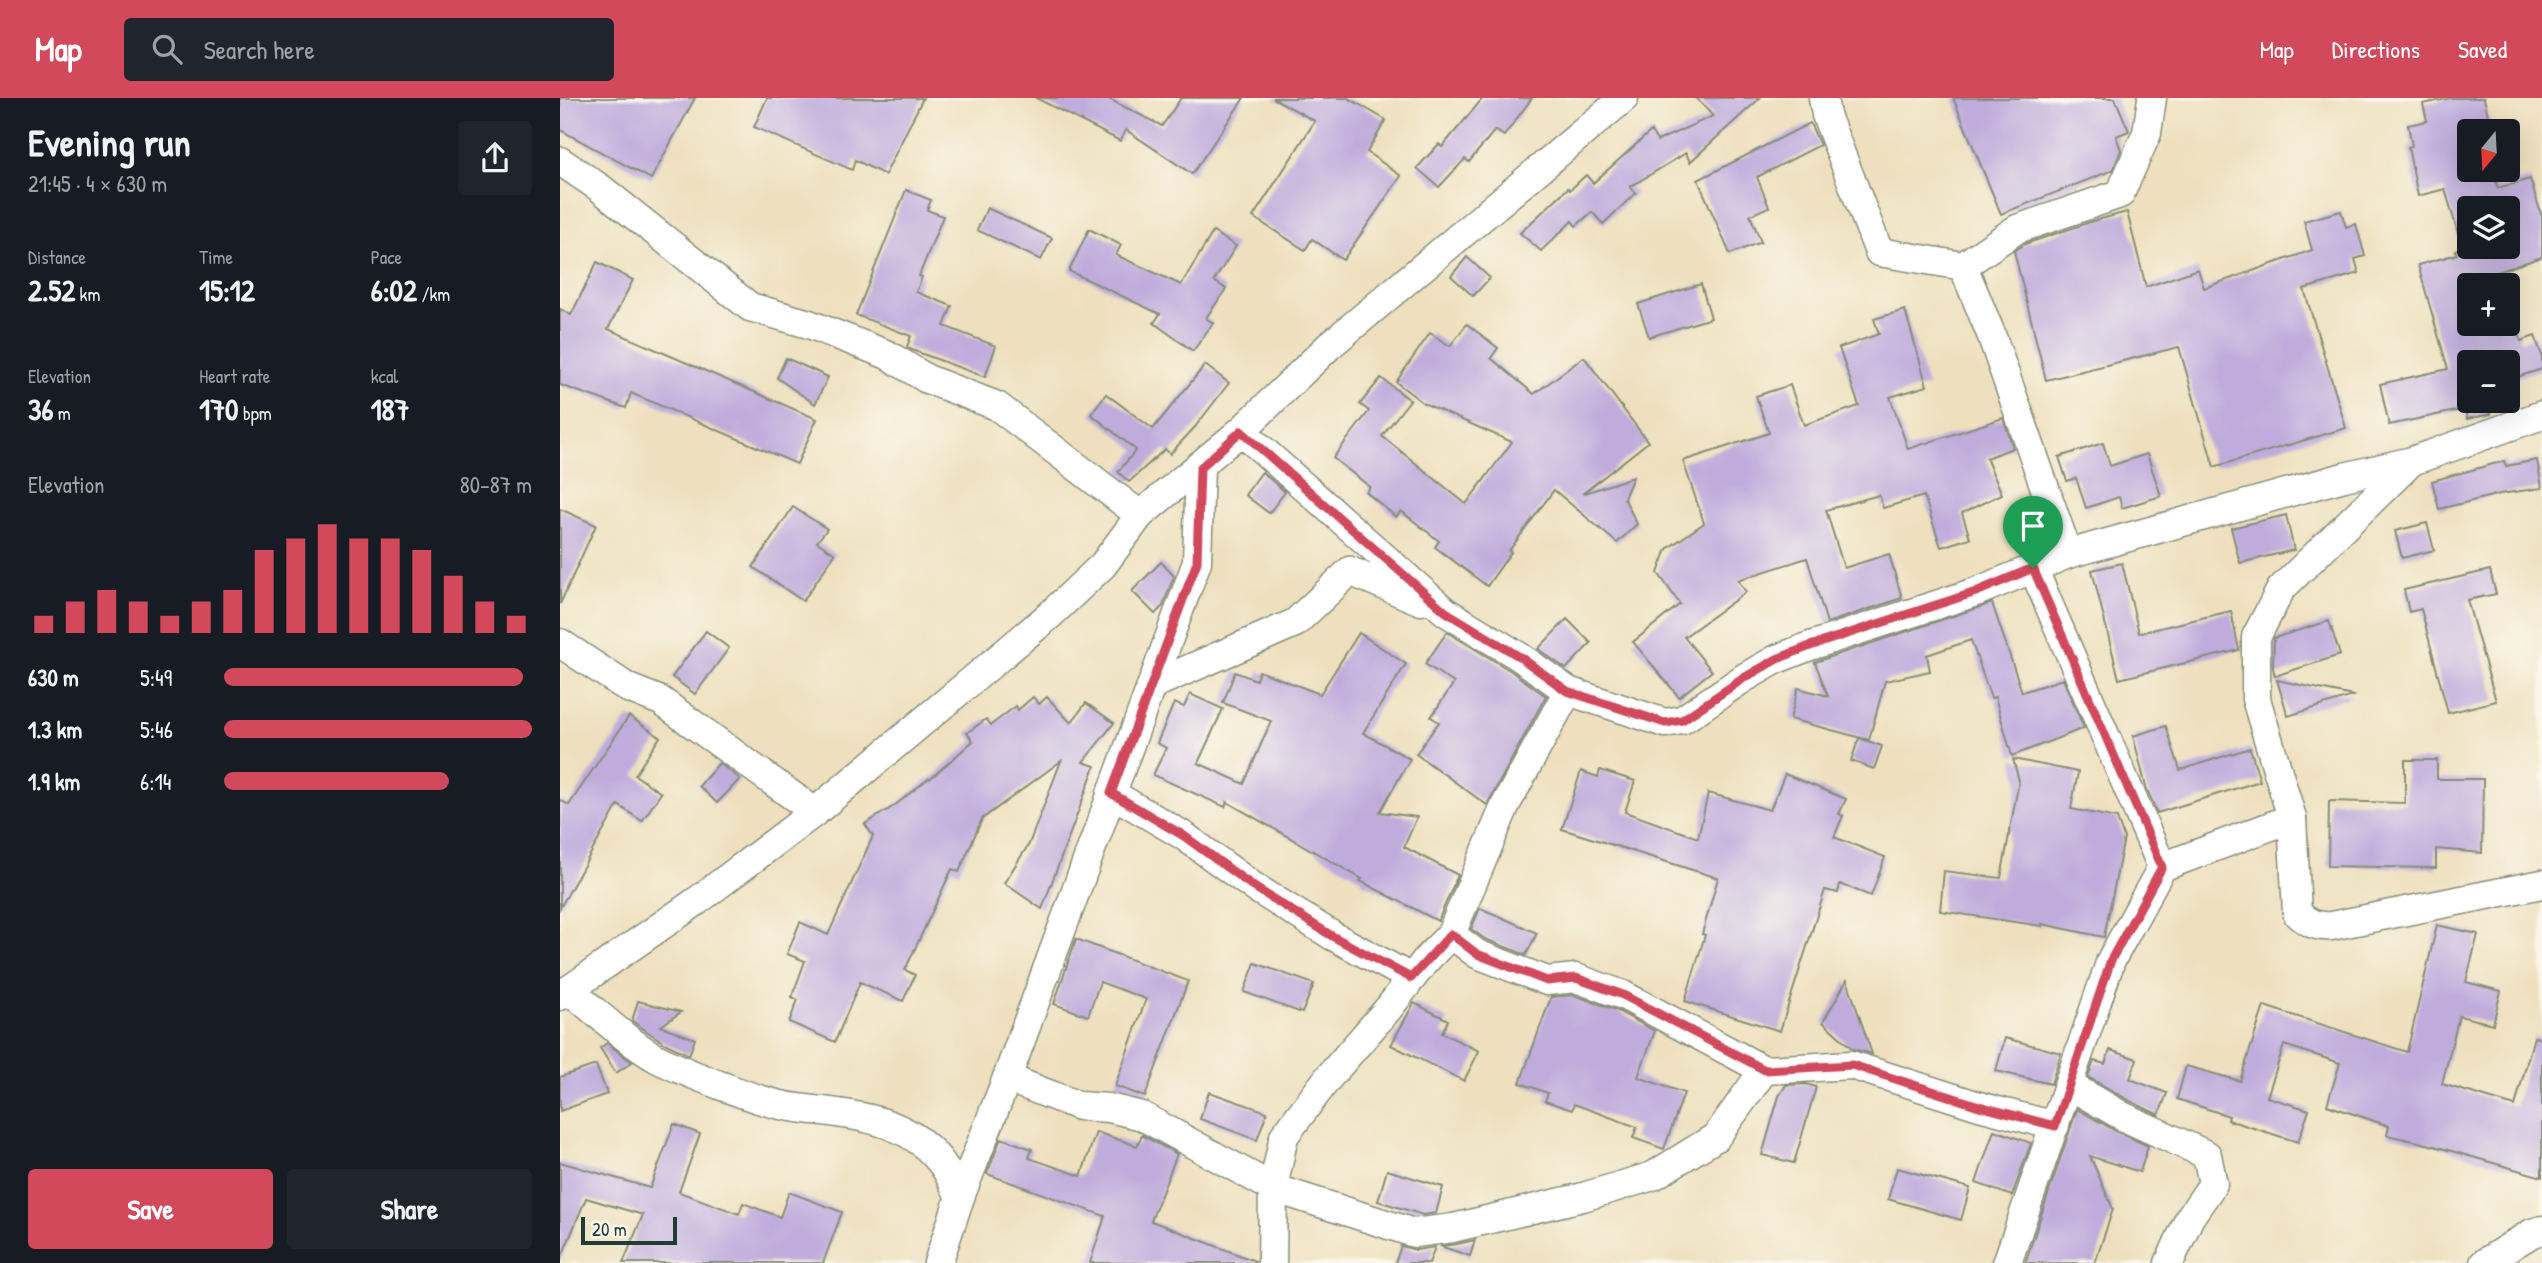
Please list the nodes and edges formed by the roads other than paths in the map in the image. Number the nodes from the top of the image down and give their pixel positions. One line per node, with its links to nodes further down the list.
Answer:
1 (1624, 98): 7 (street)
2 (1823, 98): 5 (street)
3 (2152, 98): 5 (street)
4 (560, 161): 10 (street)
5 (1963, 266): 11 (street)
6 (2542, 415): 8 (street)
7 (1241, 431): 9 (street); 13 (street)
8 (2412, 461): 11 (street); 19 (street)
9 (1200, 468): 10 (street); 15 (street)
10 (1140, 515): 18 (street)
11 (2068, 554): 12 (street)
12 (2033, 568): 16 (street); 20 (street)
13 (1446, 612): 15 (street); 16 (street)
14 (560, 643): 18 (street)
15 (1152, 685): 17 (street)
16 (1567, 691): 22 (street)
17 (1111, 793): 23 (street); 26 (street)
18 (815, 812): 24 (street)
19 (2292, 818): 20 (street); 21 (street)
20 (2162, 867): 27 (street)
21 (2542, 884)
22 (1451, 934): 23 (street); 25 (street)
23 (1411, 978): 29 (street)
24 (565, 993): 30 (street)
25 (1765, 1070): 28 (street); 29 (street)
26 (1007, 1078): 29 (street); 30 (street)
27 (2069, 1085): 28 (street); 35 (street)
28 (2055, 1126): 34 (street)
29 (1273, 1188): 33 (street)
30 (960, 1197): 32 (street)
31 (2542, 1230): 36 (street)
32 (938, 1263)
33 (1272, 1263)
34 (2007, 1263)
35 (2169, 1263)
36 (2484, 1263)

